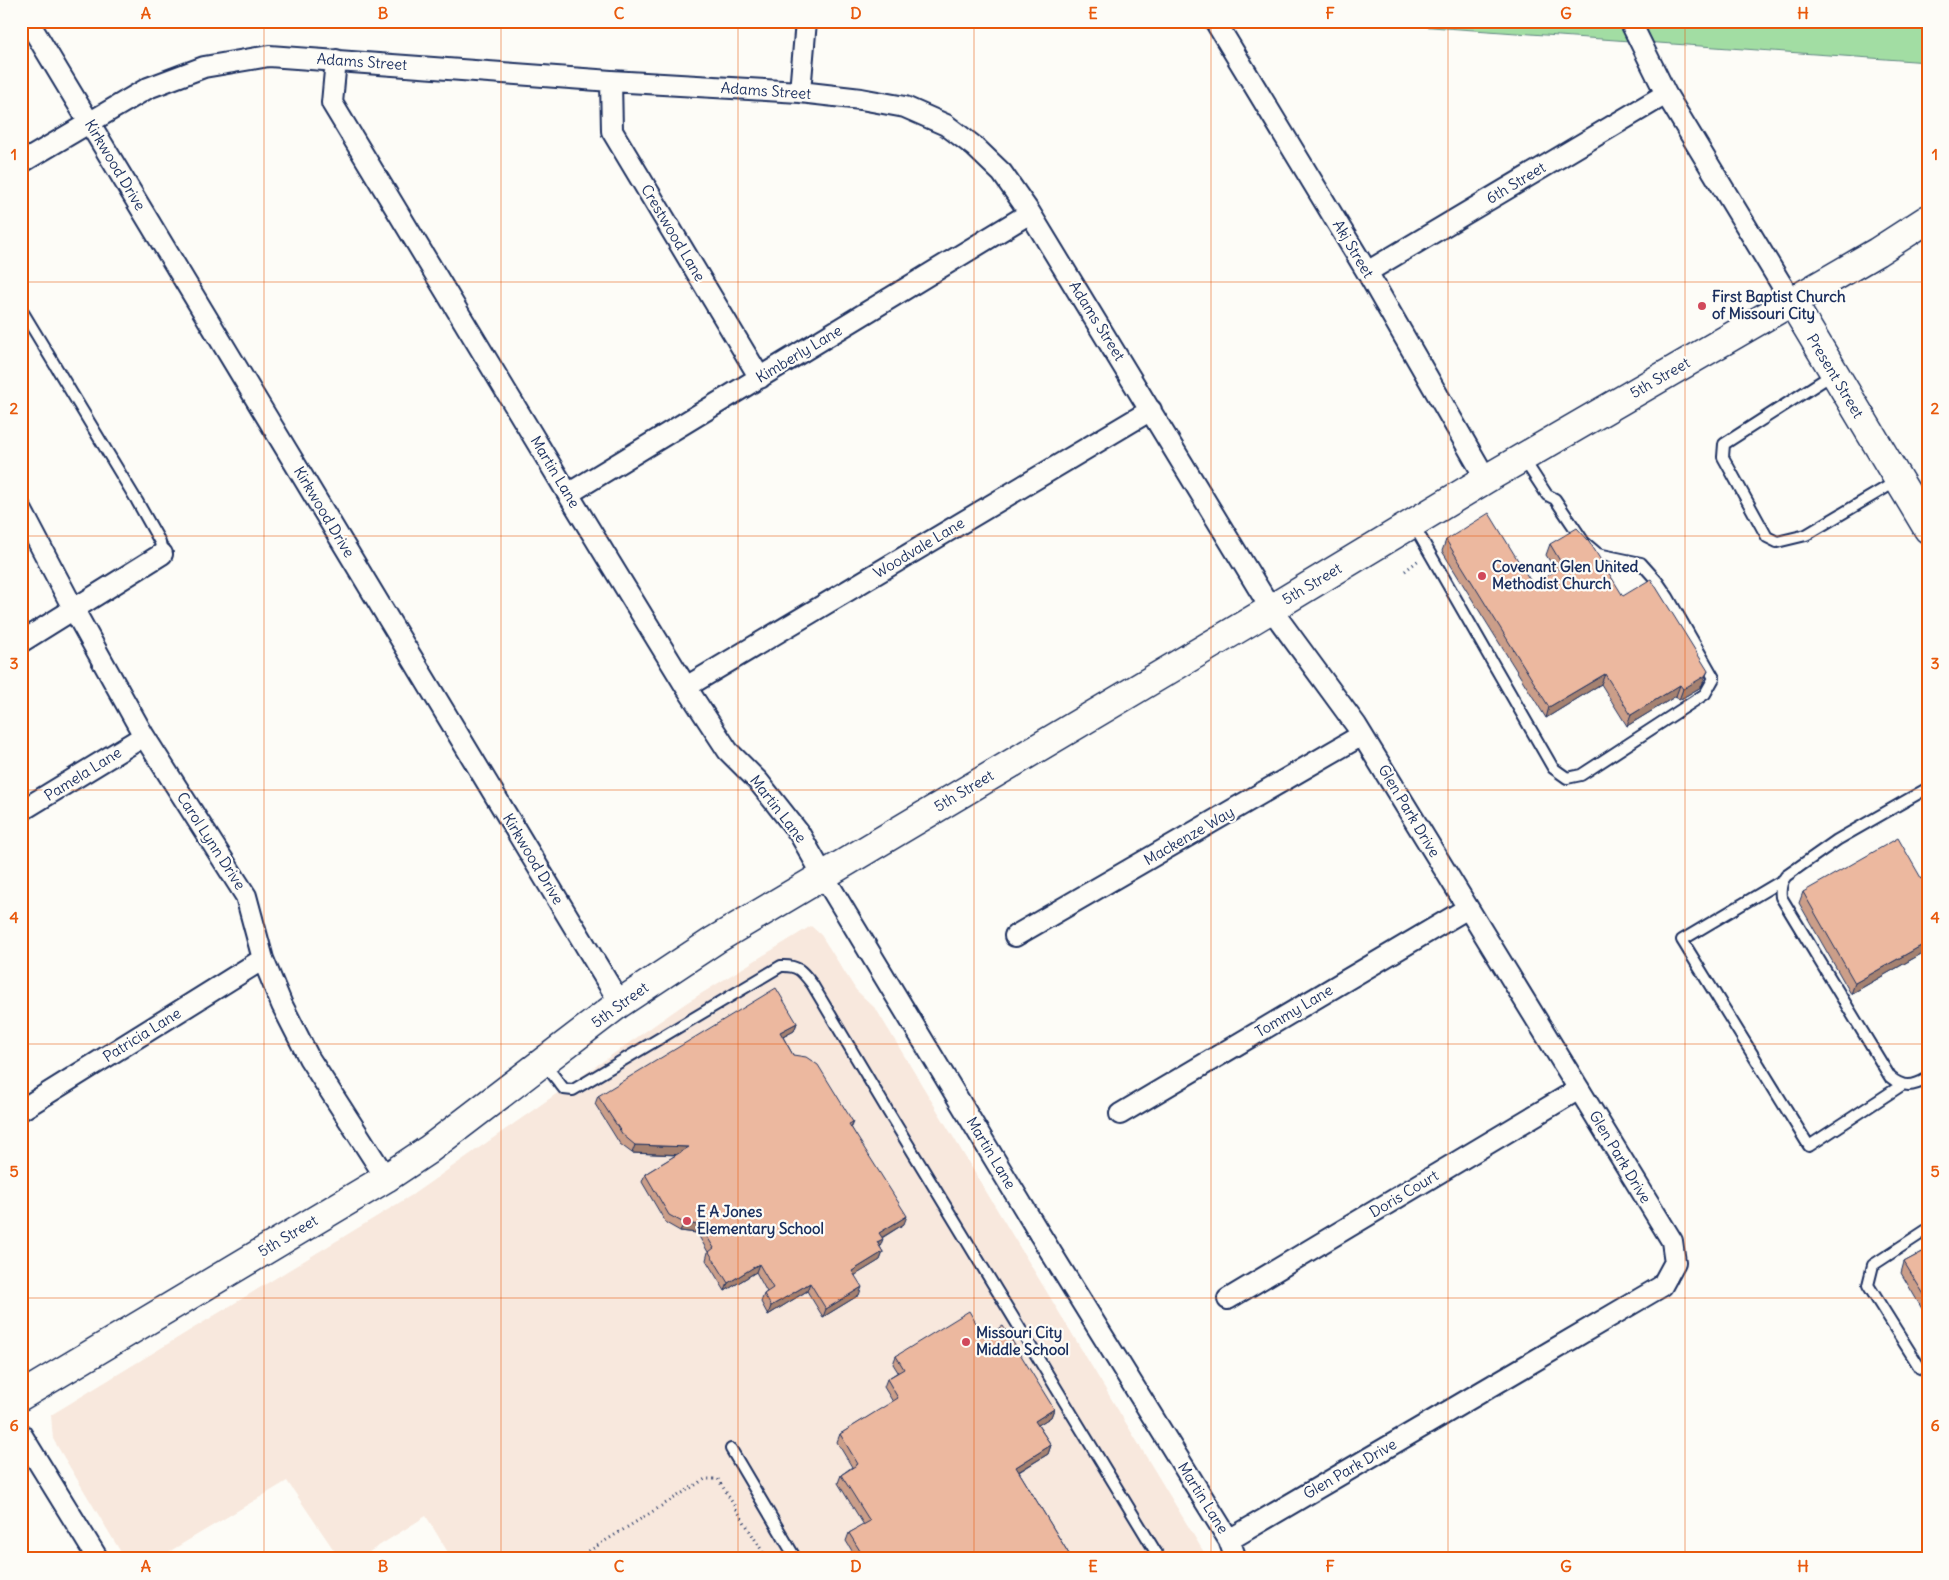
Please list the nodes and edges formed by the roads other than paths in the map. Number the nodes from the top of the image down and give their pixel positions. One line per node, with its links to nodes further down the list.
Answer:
1 (28, 21): 9 (street, Kirkwood Drive)
2 (806, 21): 7 (street)
3 (1215, 21): 13 (street, Akj Street)
4 (1630, 21): 8 (street, Present Street)
5 (336, 60): 6 (street, Adams Street); 9 (street, Adams Street); 22 (street, Martin Lane)
6 (611, 81): 7 (street, Adams Street); 17 (street, Crestwood Lane)
7 (800, 92): 11 (street, Adams Street)
8 (1666, 94): 13 (street, 6th Street); 14 (street, Present Street)
9 (88, 122): 10 (street, Adams Street); 40 (street, Kirkwood Drive)
10 (21, 163)
11 (1030, 213): 17 (street, Kimberly Lane); 18 (street, Adams Street)
12 (1928, 219): 14 (main road, 5th Street)
13 (1367, 272): 20 (street, Akj Street)
14 (1792, 302): 16 (main road, Present Street); 19 (main road, 5th Street)
15 (21, 309): 26 (lane)
16 (1833, 374): 21 (main road, Present Street); 21 (lane)
17 (760, 378): 22 (street, Kimberly Lane)
18 (1152, 410): 27 (street, Adams Street); 30 (street, Woodvale Lane)
19 (1523, 458): 20 (main road, 5th Street); 24 (lane)
20 (1486, 479): 24 (main road, 5th Street)
21 (1898, 480): 25 (main road, Present Street)
22 (568, 494): 30 (street, Martin Lane)
23 (21, 509): 28 (street, Carol Lynn Drive)
24 (1413, 524): 27 (main road, 5th Street)
25 (1928, 530)
26 (162, 554): 28 (street)
27 (1271, 609): 31 (street, Glen Park Drive); 35 (main road, 5th Street)
28 (74, 610): 29 (street); 32 (street, Carol Lynn Drive)
29 (21, 642)
30 (686, 687): 35 (street, Martin Lane)
31 (1362, 735): 37 (street, Glen Park Drive); 38 (street, Mackenze Way)
32 (144, 736): 34 (street, Pamela Lane); 39 (street, Carol Lynn Drive)
33 (1928, 788): 36 (lane)
34 (21, 811)
35 (823, 875): 40 (main road, 5th Street); 54 (street, Martin Lane)
36 (1783, 880): 43 (lane); 43 (lane)
37 (1468, 908): 44 (street, Glen Park Drive); 46 (street, Tommy Lane)
38 (1015, 936)
39 (263, 959): 45 (street, Patricia Lane); 47 (street, Carol Lynn Drive)
40 (620, 1003): 41 (main road, 5th Street)
41 (543, 1062): 47 (main road, 5th Street); 57 (lane)
42 (1928, 1078): 43 (lane)
43 (1902, 1085)
44 (1579, 1089): 49 (street, Doris Court); 54 (street, Glen Park Drive)
45 (21, 1110)
46 (1120, 1114)
47 (386, 1178): 51 (main road, 5th Street)
48 (1928, 1229): 50 (lane)
49 (1228, 1299)
50 (1928, 1371)
51 (21, 1396)
52 (21, 1434): 55 (street)
53 (731, 1449): 56 (lane)
54 (1229, 1540): 58 (street, Martin Lane)
55 (98, 1559)
56 (796, 1559)
57 (1160, 1559)
58 (1236, 1559)

